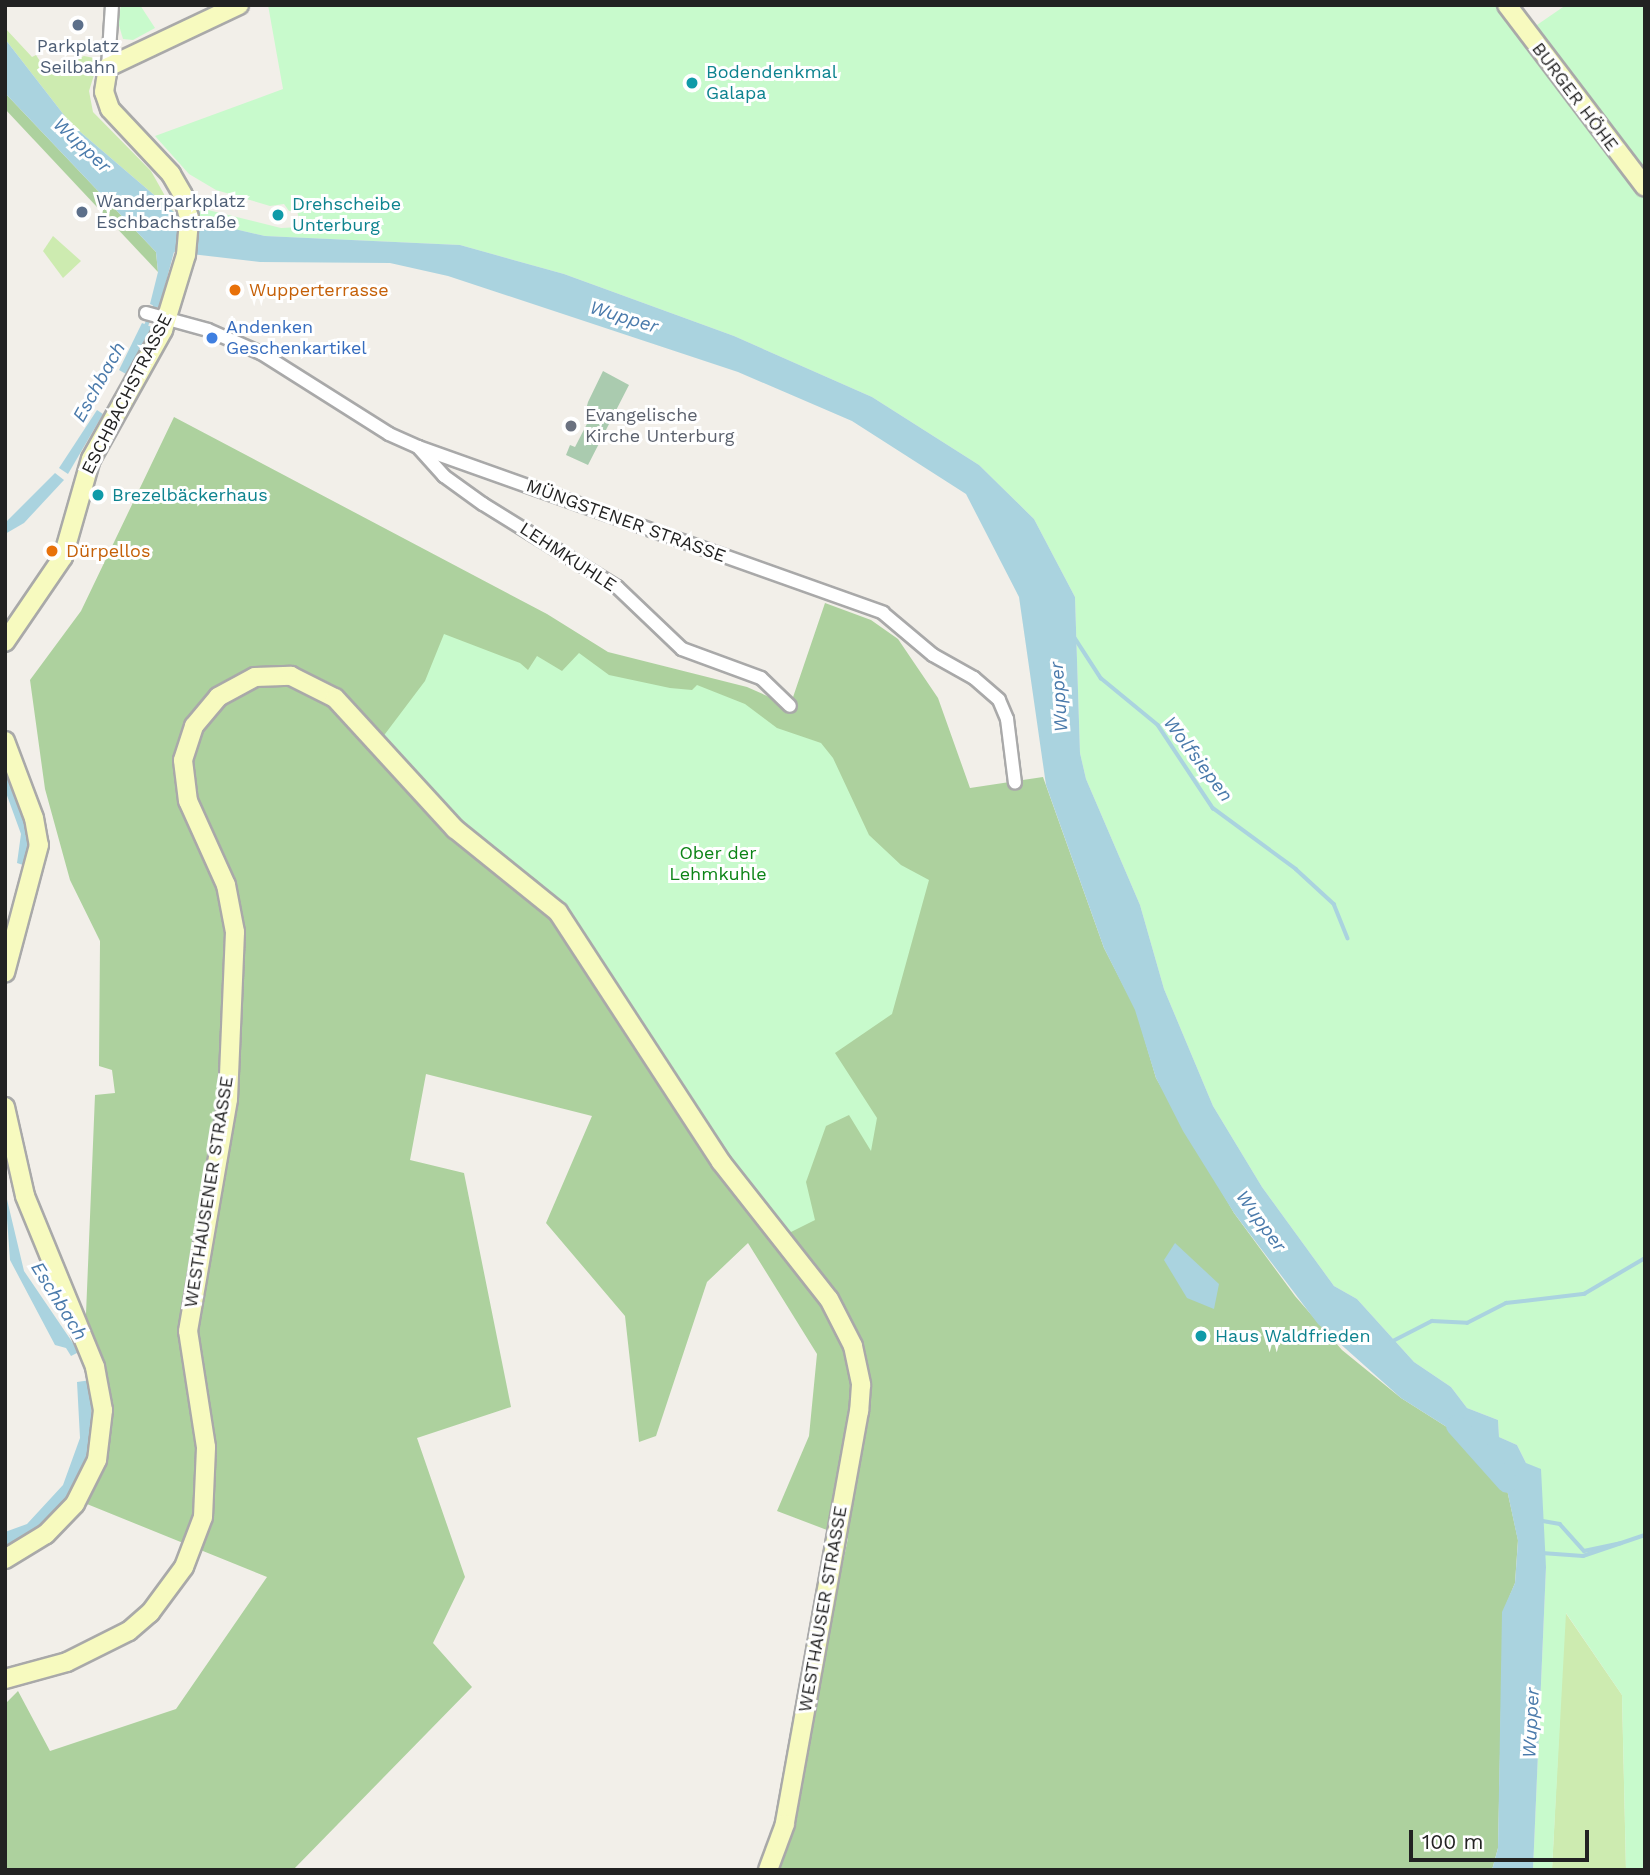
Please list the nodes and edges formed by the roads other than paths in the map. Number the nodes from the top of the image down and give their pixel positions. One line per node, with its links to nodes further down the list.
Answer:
1 (112, 5): 4 (street)
2 (239, 5): 4 (main road)
3 (1507, 5): 5 (main road, BURGER HÖHE)
4 (108, 67): 7 (main road, ESCHBACHSTRASSE)
5 (1645, 187)
6 (146, 313): 7 (street, MÜNGSTENER STRASSE)
7 (166, 316): 8 (street, MÜNGSTENER STRASSE); 9 (main road, ESCHBACHSTRASSE)
8 (418, 447): 10 (street, LEHMKUHLE); 12 (street, MÜNGSTENER STRASSE)
9 (5, 642)
10 (790, 706)
11 (5, 741): 13 (main road)
12 (1015, 783)
13 (5, 973)
14 (5, 1107): 16 (main road)
15 (853, 1346): 17 (main road, WESTHAUSENER STRASSE); 18 (main road, WESTHAUSER STRASSE)
16 (5, 1559)
17 (5, 1679)
18 (768, 1870)

